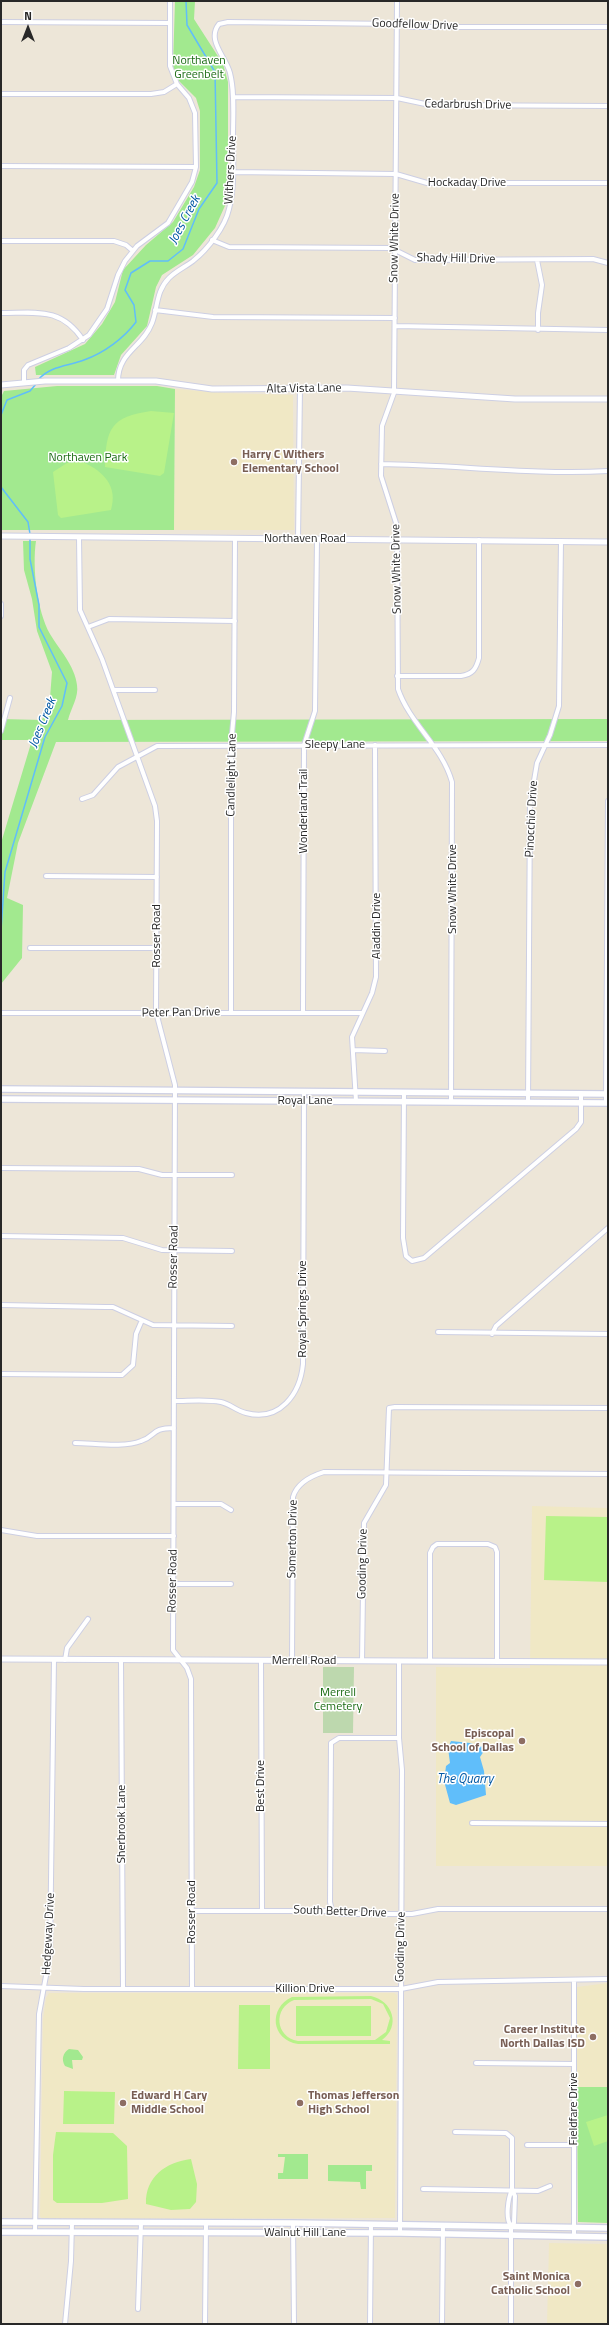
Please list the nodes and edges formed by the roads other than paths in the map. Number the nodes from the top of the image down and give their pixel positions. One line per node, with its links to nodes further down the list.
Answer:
1 (170, 1): 5 (street)
2 (397, 1): 6 (street, Snow White Drive)
3 (1, 22): 5 (street)
4 (222, 22): 6 (street, Goodfellow Drive); 10 (street, Withers Drive)
5 (170, 23): 8 (street)
6 (397, 24): 7 (street, Goodfellow Drive); 11 (street, Snow White Drive)
7 (608, 27)
8 (177, 84): 9 (street); 14 (street)
9 (1, 94)
10 (233, 97): 11 (street, Cedarbrush Drive); 15 (street, Withers Drive)
11 (397, 98): 12 (street, Cedarbrush Drive); 16 (street, Snow White Drive)
12 (608, 106)
13 (1, 166): 14 (street)
14 (196, 167): 21 (street)
15 (232, 172): 16 (street, Hockaday Drive); 18 (street, Withers Drive)
16 (396, 174): 17 (street, Hockaday Drive); 20 (street, Snow White Drive)
17 (608, 183)
18 (212, 240): 20 (street, Shady Hill Drive); 24 (street, Withers Drive)
19 (1, 241): 21 (street)
20 (395, 250): 22 (street, Shady Hill Drive); 26 (street, Snow White Drive)
21 (133, 251): 30 (street)
22 (537, 260): 23 (street, Shady Hill Drive); 28 (street)
23 (608, 263)
24 (155, 310): 26 (street); 31 (street, Withers Drive)
25 (1, 313): 30 (street)
26 (395, 318): 27 (street, Snow White Drive)
27 (395, 326): 28 (street); 35 (street, Snow White Drive)
28 (538, 330): 29 (street)
29 (608, 330)
30 (83, 340): 32 (street)
31 (118, 381): 32 (street, Alta Vista Lane); 34 (street, Alta Vista Lane)
32 (26, 383): 33 (street, Alta Vista Lane)
33 (1, 385)
34 (300, 388): 35 (street, Alta Vista Lane); 42 (street)
35 (394, 393): 36 (street, Alta Vista Lane); 37 (street, Snow White Drive)
36 (608, 399)
37 (381, 464): 38 (street); 44 (street, Snow White Drive)
38 (608, 471)
39 (1, 536): 40 (street, Northaven Road)
40 (79, 537): 41 (street, Northaven Road); 51 (street, Rosser Road)
41 (235, 538): 42 (street, Northaven Road); 50 (street, Candlelight Lane)
42 (298, 539): 43 (street, Northaven Road)
43 (317, 539): 44 (street, Northaven Road); 59 (street, Wonderland Trail)
44 (398, 540): 45 (street, Northaven Road); 52 (street, Snow White Drive)
45 (479, 540): 46 (street, Northaven Road); 52 (street)
46 (561, 541): 47 (street, Northaven Road); 57 (street, Pinocchio Drive)
47 (608, 542)
48 (1, 604): 49 (street)
49 (1, 616)
50 (235, 621): 51 (street); 58 (street, Candlelight Lane)
51 (88, 628): 53 (street, Rosser Road)
52 (397, 676): 61 (street, Snow White Drive)
53 (114, 690): 54 (street); 63 (street, Rosser Road)
54 (155, 690)
55 (10, 698): 56 (street)
56 (1, 731)
57 (544, 744): 61 (street, Sleepy Lane); 62 (street, Sleepy Lane); 83 (street, Pinocchio Drive)
58 (231, 745): 59 (street, Sleepy Lane); 63 (street, Sleepy Lane); 71 (street, Candlelight Lane)
59 (304, 745): 60 (street, Sleepy Lane); 72 (street, Wonderland Trail)
60 (375, 745): 61 (street, Sleepy Lane); 74 (street, Aladdin Drive)
61 (434, 745): 82 (street, Snow White Drive)
62 (608, 745)
63 (137, 756): 64 (street, Sleepy Lane); 67 (street, Rosser Road)
64 (82, 799)
65 (608, 801): 85 (street)
66 (46, 876): 67 (street)
67 (157, 877): 69 (street, Rosser Road)
68 (30, 948): 69 (street)
69 (156, 948): 70 (street, Rosser Road)
70 (156, 1012): 71 (street, Peter Pan Drive); 73 (street, Peter Pan Drive); 78 (street, Rosser Road)
71 (231, 1012): 72 (street, Peter Pan Drive)
72 (303, 1012): 74 (street, Peter Pan Drive)
73 (1, 1013)
74 (362, 1013): 75 (street, Aladdin Drive)
75 (353, 1050): 76 (street); 79 (street, Aladdin Drive)
76 (385, 1051)
77 (1, 1089): 78 (main road, Royal Lane)
78 (175, 1091): 80 (main road, Royal Lane); 87 (street, Rosser Road)
79 (356, 1091): 80 (main road, Royal Lane); 81 (main road, Royal Lane); 89 (street, Aladdin Drive)
80 (304, 1092): 88 (street, Royal Springs Drive)
81 (404, 1092): 82 (main road, Royal Lane); 90 (street)
82 (451, 1093): 83 (main road, Royal Lane); 91 (street, Snow White Drive)
83 (528, 1094): 84 (main road, Royal Lane); 92 (street, Pinocchio Drive)
84 (581, 1094): 85 (main road, Royal Lane); 94 (street)
85 (607, 1094): 93 (street)
86 (1, 1099): 87 (main road, Royal Lane)
87 (175, 1100): 88 (main road, Royal Lane); 97 (street, Rosser Road)
88 (304, 1101): 89 (main road, Royal Lane); 110 (street, Royal Springs Drive)
89 (356, 1101): 90 (main road, Royal Lane)
90 (404, 1101): 91 (main road, Royal Lane); 94 (street)
91 (451, 1102): 92 (main road, Royal Lane)
92 (528, 1102): 94 (main road, Royal Lane)
93 (607, 1103): 94 (main road, Royal Lane)
94 (581, 1104)
95 (1, 1168): 97 (street)
96 (232, 1175): 97 (street)
97 (175, 1176): 100 (street, Rosser Road)
98 (608, 1228): 107 (street)
99 (1, 1236): 100 (street)
100 (175, 1251): 101 (street); 104 (street, Rosser Road)
101 (232, 1251)
102 (1, 1305): 103 (street)
103 (142, 1320): 104 (street); 109 (street)
104 (174, 1326): 105 (street); 110 (street, Rosser Road)
105 (232, 1326)
106 (438, 1332): 107 (street)
107 (492, 1334): 108 (street)
108 (608, 1334)
109 (1, 1374)
110 (174, 1401): 112 (street, Rosser Road)
111 (608, 1408): 114 (street, Gooding Drive)
112 (174, 1428): 113 (street); 116 (street, Rosser Road)
113 (75, 1443)
114 (386, 1473): 115 (street, Somerton Drive); 129 (street, Somerton Drive); 130 (street, Gooding Drive)
115 (608, 1474)
116 (174, 1504): 117 (street); 119 (street, Rosser Road)
117 (231, 1510)
118 (1, 1530): 119 (street)
119 (174, 1536): 120 (street, Rosser Road)
120 (173, 1584): 121 (street); 127 (street, Rosser Road)
121 (231, 1584)
122 (88, 1619): 125 (street)
123 (1, 1659): 124 (street, Merrell Road)
124 (54, 1659): 125 (street, Merrell Road); 146 (street, Hedgeway Drive)
125 (65, 1660): 126 (street, Merrell Road)
126 (121, 1660): 127 (street, Merrell Road); 147 (street, Sherbrook Lane)
127 (180, 1660): 128 (street, Merrell Road); 139 (street, Rosser Road)
128 (261, 1661): 129 (street, Merrell Road); 140 (street, Best Drive)
129 (292, 1661): 130 (street, Merrell Road)
130 (362, 1661): 131 (street, Merrell Road)
131 (399, 1661): 132 (street, Merrell Road); 135 (street, Gooding Drive)
132 (430, 1661): 133 (street, Merrell Road); 133 (street)
133 (496, 1662): 134 (street, Merrell Road)
134 (608, 1662)
135 (399, 1738): 141 (street); 142 (street, Gooding Drive)
136 (472, 1823): 137 (street)
137 (608, 1824)
138 (608, 1910): 142 (street, South Better Drive)
139 (192, 1911): 140 (street, South Better Drive); 148 (street, Rosser Road)
140 (262, 1911): 141 (street, South Better Drive)
141 (332, 1911): 142 (street, South Better Drive)
142 (402, 1914): 149 (street, Gooding Drive)
143 (608, 1979): 144 (street, Killion Drive)
144 (574, 1981): 149 (street, Killion Drive); 151 (street, Fieldfare Drive)
145 (1, 1986): 146 (street, Killion Drive)
146 (45, 1987): 147 (street, Killion Drive); 159 (street, Hedgeway Drive)
147 (122, 1988): 148 (street, Killion Drive)
148 (192, 1989): 149 (street, Killion Drive)
149 (401, 1989): 166 (street, Gooding Drive)
150 (476, 2063): 151 (street)
151 (574, 2064): 154 (street, Fieldfare Drive)
152 (455, 2132): 157 (street)
153 (527, 2145): 154 (street)
154 (574, 2145): 169 (street, Fieldfare Drive)
155 (550, 2186): 157 (street)
156 (423, 2189): 157 (street)
157 (512, 2190): 168 (street)
158 (1, 2222): 159 (main road, Walnut Hill Lane)
159 (36, 2222): 160 (main road, Walnut Hill Lane); 172 (street, Hedgeway Drive)
160 (72, 2222): 161 (main road, Walnut Hill Lane); 173 (street)
161 (141, 2223): 162 (main road, Walnut Hill Lane); 174 (street)
162 (206, 2223): 163 (main road, Walnut Hill Lane); 175 (street)
163 (248, 2223): 164 (main road, Walnut Hill Lane); 176 (main road)
164 (294, 2223): 165 (main road, Walnut Hill Lane); 177 (street)
165 (371, 2224): 166 (main road, Walnut Hill Lane); 178 (street)
166 (400, 2225): 167 (main road, Walnut Hill Lane); 179 (street, Gooding Drive)
167 (442, 2225): 168 (main road, Walnut Hill Lane); 180 (street)
168 (511, 2226): 169 (main road, Walnut Hill Lane); 181 (street)
169 (574, 2227): 170 (main road, Walnut Hill Lane); 182 (street, Fieldfare Drive)
170 (608, 2228)
171 (1, 2232): 172 (main road, Walnut Hill Lane)
172 (35, 2232): 173 (main road, Walnut Hill Lane)
173 (72, 2232): 174 (main road, Walnut Hill Lane); 185 (street)
174 (141, 2232): 175 (main road, Walnut Hill Lane); 184 (street)
175 (205, 2232): 176 (main road, Walnut Hill Lane); 186 (street)
176 (248, 2233): 177 (main road, Walnut Hill Lane)
177 (294, 2233): 178 (main road, Walnut Hill Lane); 187 (street)
178 (371, 2233): 179 (main road, Walnut Hill Lane); 188 (street)
179 (400, 2233): 180 (main road, Walnut Hill Lane)
180 (442, 2234): 181 (main road, Walnut Hill Lane); 189 (street)
181 (511, 2235): 182 (main road, Walnut Hill Lane); 190 (street)
182 (574, 2236): 183 (main road, Walnut Hill Lane)
183 (608, 2237)
184 (138, 2309)
185 (65, 2324)
186 (205, 2324)
187 (294, 2324)
188 (370, 2324)
189 (442, 2324)
190 (511, 2324)

